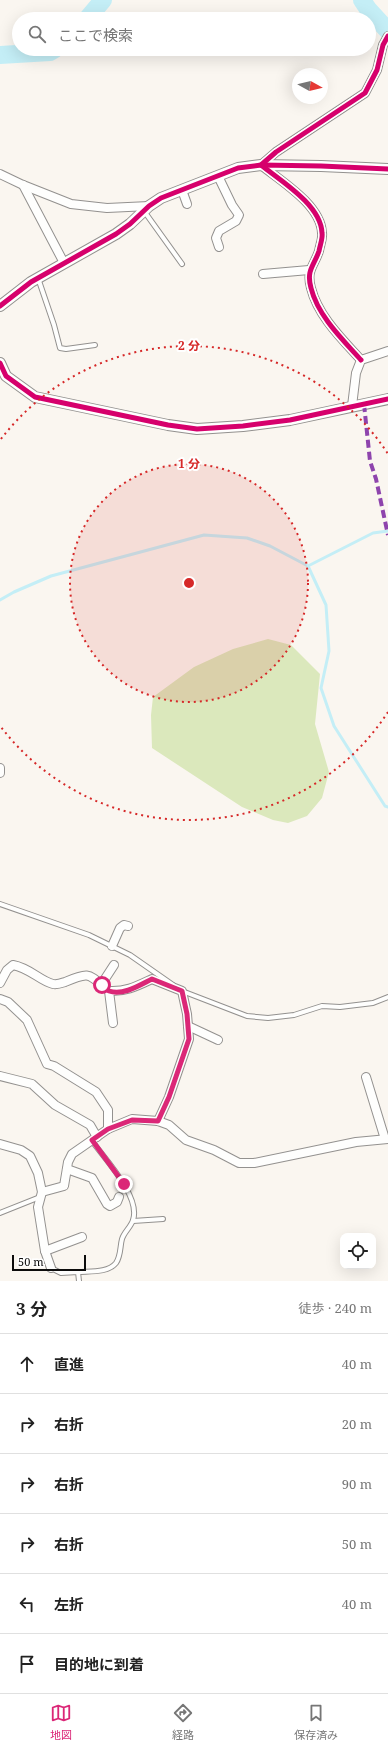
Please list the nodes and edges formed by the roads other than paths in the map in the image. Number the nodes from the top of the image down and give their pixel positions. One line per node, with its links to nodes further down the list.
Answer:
1 (388, 36): 2 (street)
2 (261, 165): 3 (street); 5 (street); 13 (street)
3 (388, 169)
4 (0, 174): 6 (street)
5 (218, 176): 7 (street); 10 (street)
6 (23, 185): 9 (street); 11 (street)
7 (182, 190): 8 (street); 9 (street)
8 (187, 204)
9 (146, 208): 11 (street); 12 (lane)
10 (219, 247)
11 (64, 263): 15 (street)
12 (182, 264)
13 (309, 270): 14 (street); 19 (street)
14 (263, 274)
15 (38, 278): 16 (street); 17 (lane)
16 (0, 306)
17 (95, 345)
18 (388, 351): 19 (street)
19 (361, 360): 22 (street)
20 (0, 363): 22 (street)
21 (388, 399): 22 (street)
22 (352, 406)
23 (0, 768): 24 (street)
24 (0, 773)
25 (0, 904): 27 (lane)
26 (128, 926): 27 (street)
27 (112, 946): 32 (lane)
28 (114, 965): 30 (street)
29 (0, 983): 30 (street)
30 (102, 985): 31 (street)
31 (109, 991): 32 (street); 35 (street)
32 (182, 991): 33 (lane); 36 (street)
33 (388, 997)
34 (0, 998): 41 (street)
35 (113, 1023)
36 (188, 1026): 37 (street); 40 (street)
37 (218, 1040)
38 (0, 1076): 42 (street)
39 (366, 1077): 43 (street)
40 (158, 1121): 41 (street); 43 (street)
41 (108, 1129): 42 (street)
42 (94, 1138): 45 (street); 50 (lane)
43 (387, 1139)
44 (0, 1144): 46 (street)
45 (67, 1169): 46 (street); 47 (street)
46 (42, 1194): 48 (lane); 52 (street)
47 (119, 1197)
48 (0, 1214)
49 (163, 1219): 50 (lane)
50 (133, 1221): 54 (lane)
51 (82, 1237): 52 (street)
52 (45, 1251): 53 (street)
53 (51, 1268): 54 (lane)
54 (78, 1272): 55 (lane)
55 (79, 1281)

